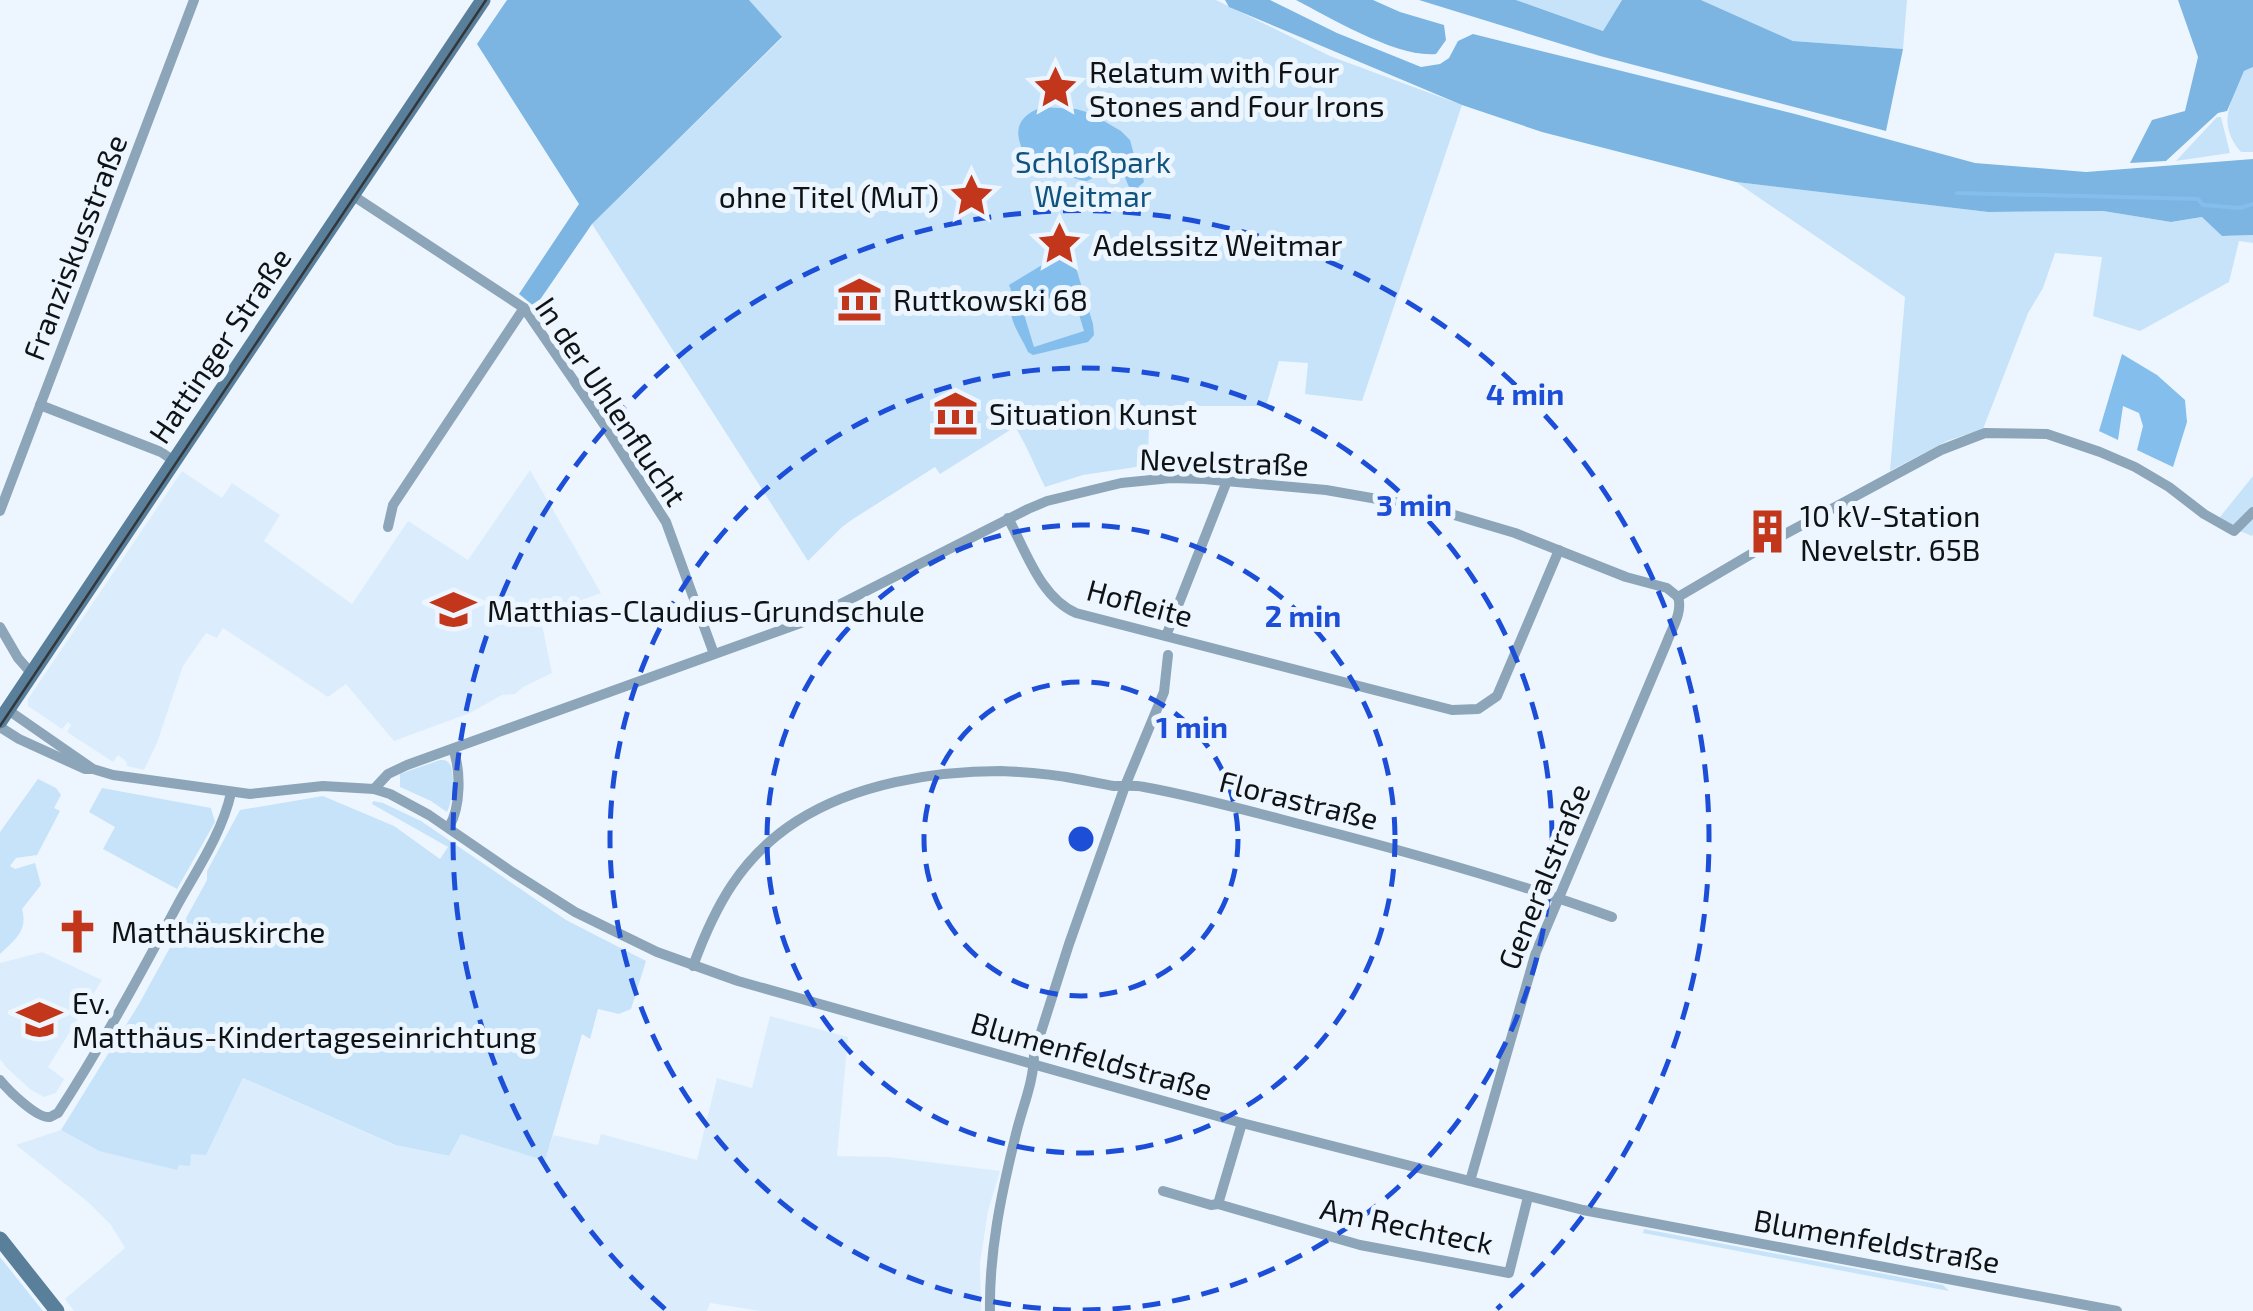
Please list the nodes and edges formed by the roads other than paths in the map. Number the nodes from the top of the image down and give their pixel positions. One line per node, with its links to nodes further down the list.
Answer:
1 (194, 0): 5 (street, Franziskusstraße)
2 (483, 0): 3 (main road, Hattinger Straße)
3 (352, 195): 4 (street, In der Uhlenflucht); 6 (main road, Hattinger Straße)
4 (524, 308): 11 (street); 16 (street, In der Uhlenflucht)
5 (40, 405): 6 (street); 8 (street, Franziskusstraße)
6 (174, 461): 18 (main road, Hattinger Straße)
7 (1228, 482): 10 (street, Nevelstraße); 12 (street, Nevelstraße); 15 (street)
8 (0, 511)
9 (2253, 512): 13 (street)
10 (1008, 518): 15 (street, Hofleite); 16 (street, Nevelstraße)
11 (388, 527)
12 (1559, 550): 13 (street, Nevelstraße); 15 (street, Hofleite)
13 (1678, 597): 26 (street, Generalstraße)
14 (0, 627): 18 (street)
15 (1166, 636)
16 (714, 654): 20 (street, Nevelstraße)
17 (1168, 655): 22 (street)
18 (32, 674): 19 (main road, Hattinger Straße)
19 (2, 719): 21 (street, Blumenfeldstraße); 21 (street, Blumenfeldstraße)
20 (454, 749): 23 (street, Nevelstraße); 25 (street)
21 (93, 768): 24 (street, Blumenfeldstraße)
22 (1125, 786): 26 (street, Florastraße); 28 (street, Florastraße); 29 (street)
23 (374, 789): 24 (street, Blumenfeldstraße); 25 (street, Blumenfeldstraße)
24 (230, 793): 30 (street)
25 (449, 827): 28 (street, Blumenfeldstraße)
26 (1558, 900): 27 (street, Florastraße); 32 (street, Generalstraße)
27 (1612, 917)
28 (693, 966): 29 (street, Blumenfeldstraße)
29 (1034, 1065): 31 (street, Blumenfeldstraße); 38 (street)
30 (0, 1080)
31 (1242, 1122): 32 (street, Blumenfeldstraße); 35 (street)
32 (1470, 1181): 34 (street, Blumenfeldstraße)
33 (1164, 1191): 35 (street, Am Rechteck)
34 (1528, 1196): 35 (street, Am Rechteck); 39 (street, Blumenfeldstraße)
35 (1218, 1204)
36 (0, 1238): 37 (main road)
37 (57, 1311)
38 (990, 1311)
39 (2117, 1311)

